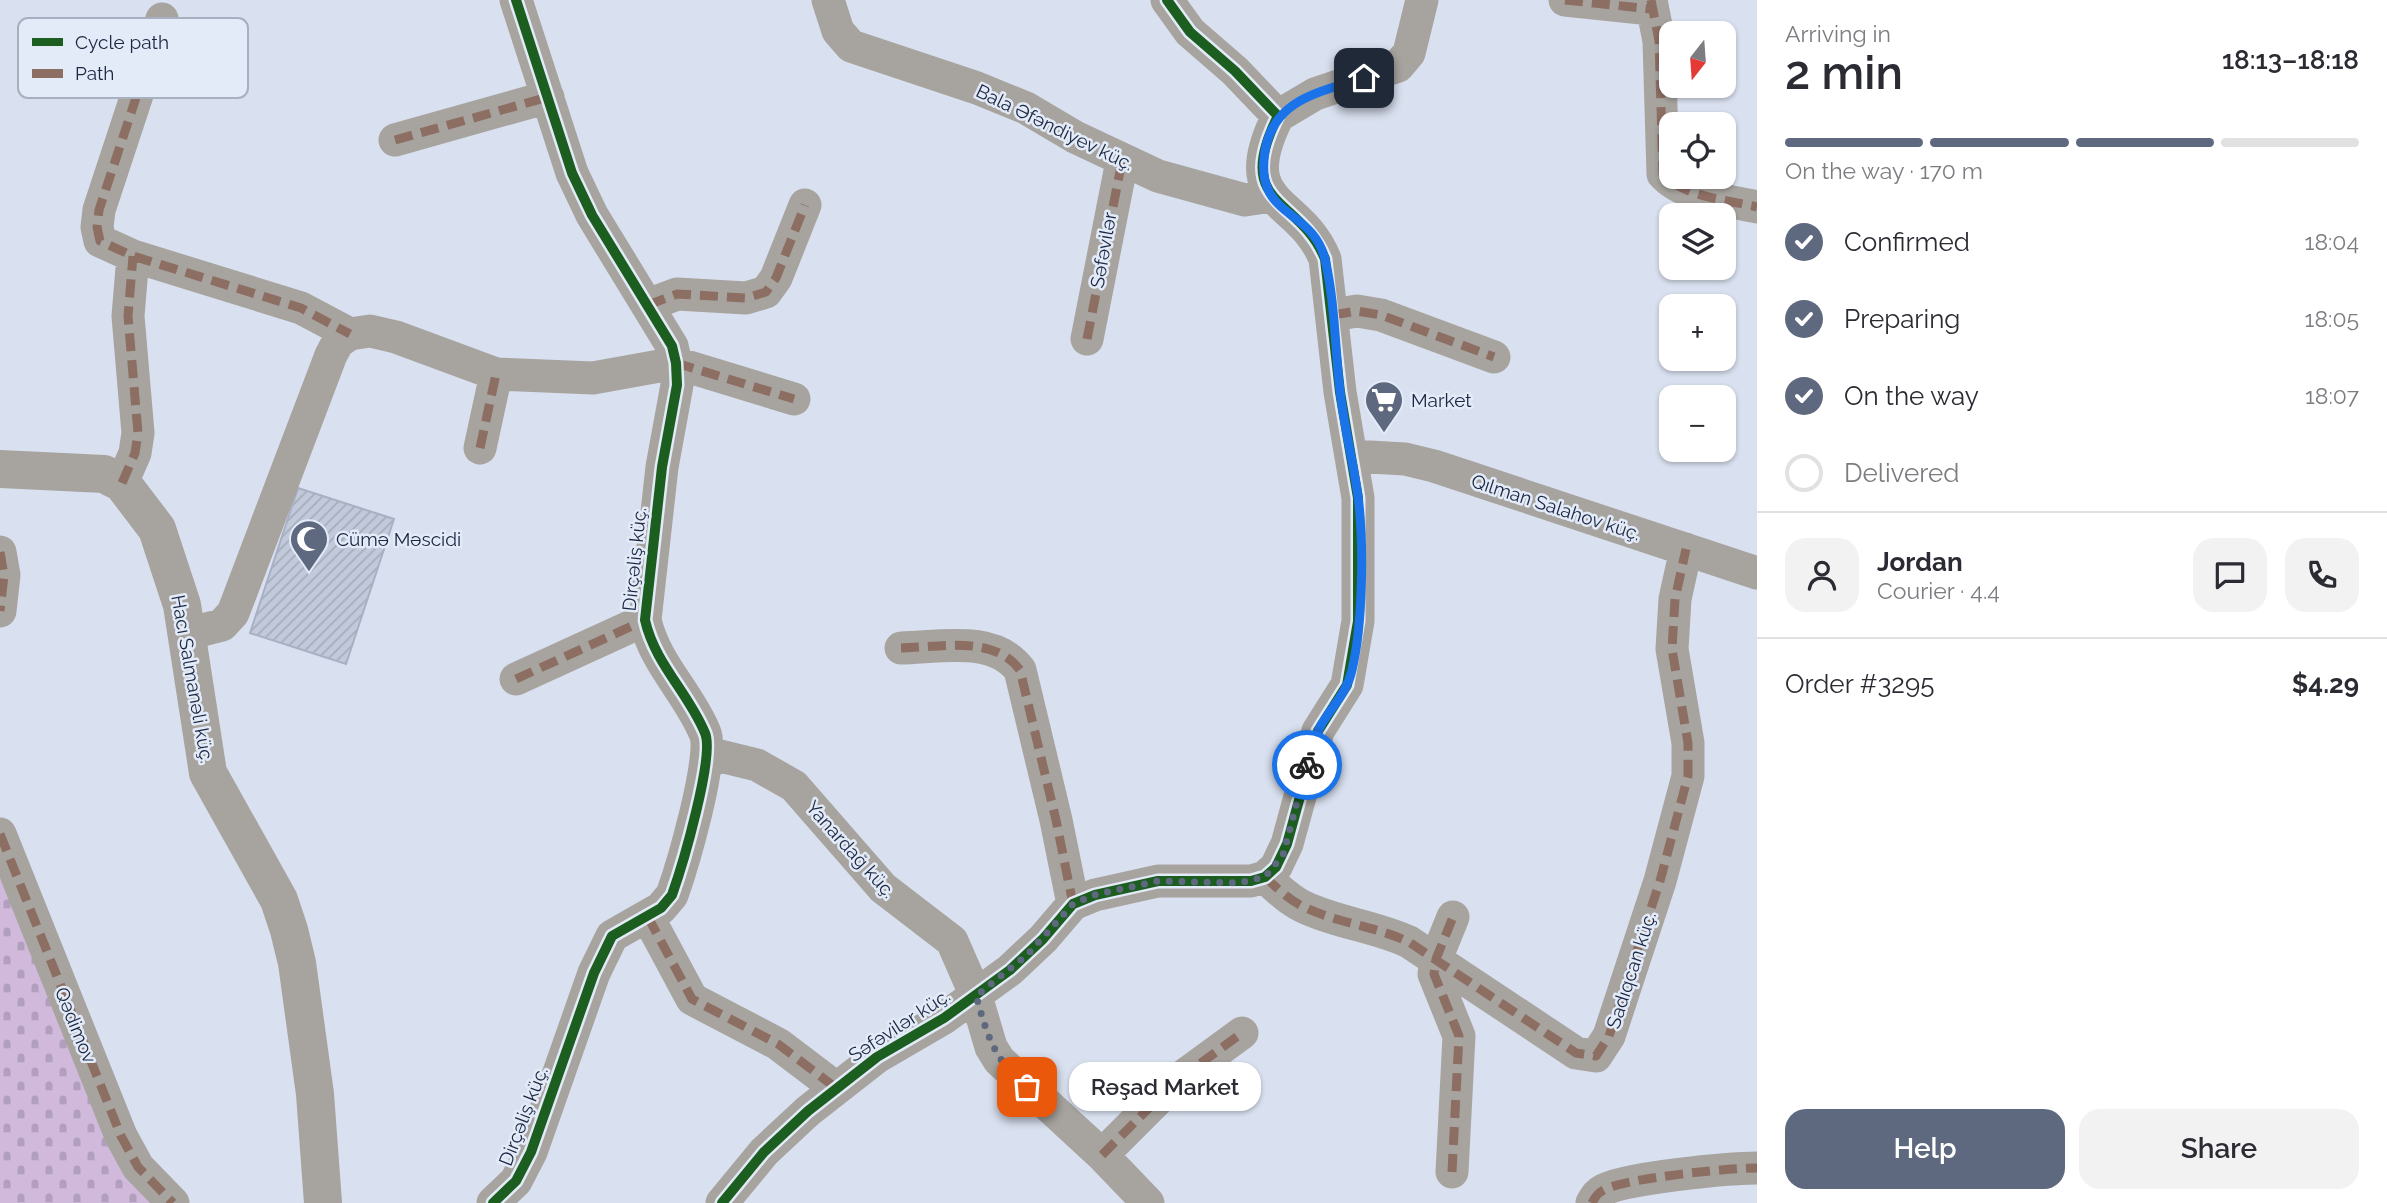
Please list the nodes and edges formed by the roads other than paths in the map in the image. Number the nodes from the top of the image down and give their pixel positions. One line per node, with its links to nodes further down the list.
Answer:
1 (516, 0): 7 (street, Dirçəliş küç.)
2 (828, 0): 11 (street, Bala Əfəndiyev küç.)
3 (1167, 0): 9 (street)
4 (1422, 0): 9 (street)
5 (1565, 0): 6 (street)
6 (1651, 5): 14 (street)
7 (548, 97): 10 (street); 16 (street, Dirçəliş küç.)
8 (137, 98): 15 (street)
9 (1278, 116): 12 (street)
10 (395, 139)
11 (1122, 161): 12 (street, Bala Əfəndiyev küç.); 19 (street, Səfəvilər)
12 (1270, 196): 17 (street)
13 (805, 205): 16 (street)
14 (1757, 208)
15 (133, 257): 18 (street); 27 (street)
16 (648, 305): 21 (street, Dirçəliş küç.)
17 (1333, 315): 20 (street); 25 (street)
18 (350, 334): 22 (street); 33 (street)
19 (1087, 339)
20 (1494, 357)
21 (676, 363): 22 (street); 23 (street); 32 (street, Dirçəliş küç.)
22 (496, 374): 24 (street)
23 (793, 399)
24 (480, 448)
25 (1352, 456): 28 (street, Qılman Salahov küç.); 38 (street)
26 (0, 469): 27 (street)
27 (122, 483): 33 (street, Hacı Salmanəli küç.)
28 (1686, 549): 30 (street, Qılman Salahov küç.); 42 (street, Sadıqcan küç.)
29 (0, 552): 31 (street)
30 (1757, 573)
31 (0, 611)
32 (645, 620): 35 (street); 36 (street, Dirçəliş küç.)
33 (187, 634): 50 (street, Hacı Salmanəli küç.)
34 (901, 648): 39 (street)
35 (516, 680)
36 (708, 753): 40 (street, Dirçəliş küç.); 43 (street, Yanardağ küç.)
37 (0, 834): 49 (street, Qədimov)
38 (1265, 877): 39 (street, Səfəvilər küç.); 42 (street, Sadıqcan küç.)
39 (1073, 904): 43 (street, Səfəvilər küç.)
40 (648, 917): 45 (street); 51 (street, Dirçəliş küç.)
41 (1453, 917): 42 (street)
42 (1436, 959): 48 (street)
43 (976, 996): 45 (street, Səfəvilər küç.); 46 (street, Yanardağ küç.)
44 (1242, 1033): 46 (street)
45 (836, 1088): 52 (street, Səfəvilər küç.)
46 (1102, 1155): 53 (street, Yanardağ küç.)
47 (1757, 1168): 54 (street)
48 (1452, 1172)
49 (173, 1203)
50 (323, 1203)
51 (493, 1203)
52 (722, 1203)
53 (1148, 1203)
54 (1592, 1203)

